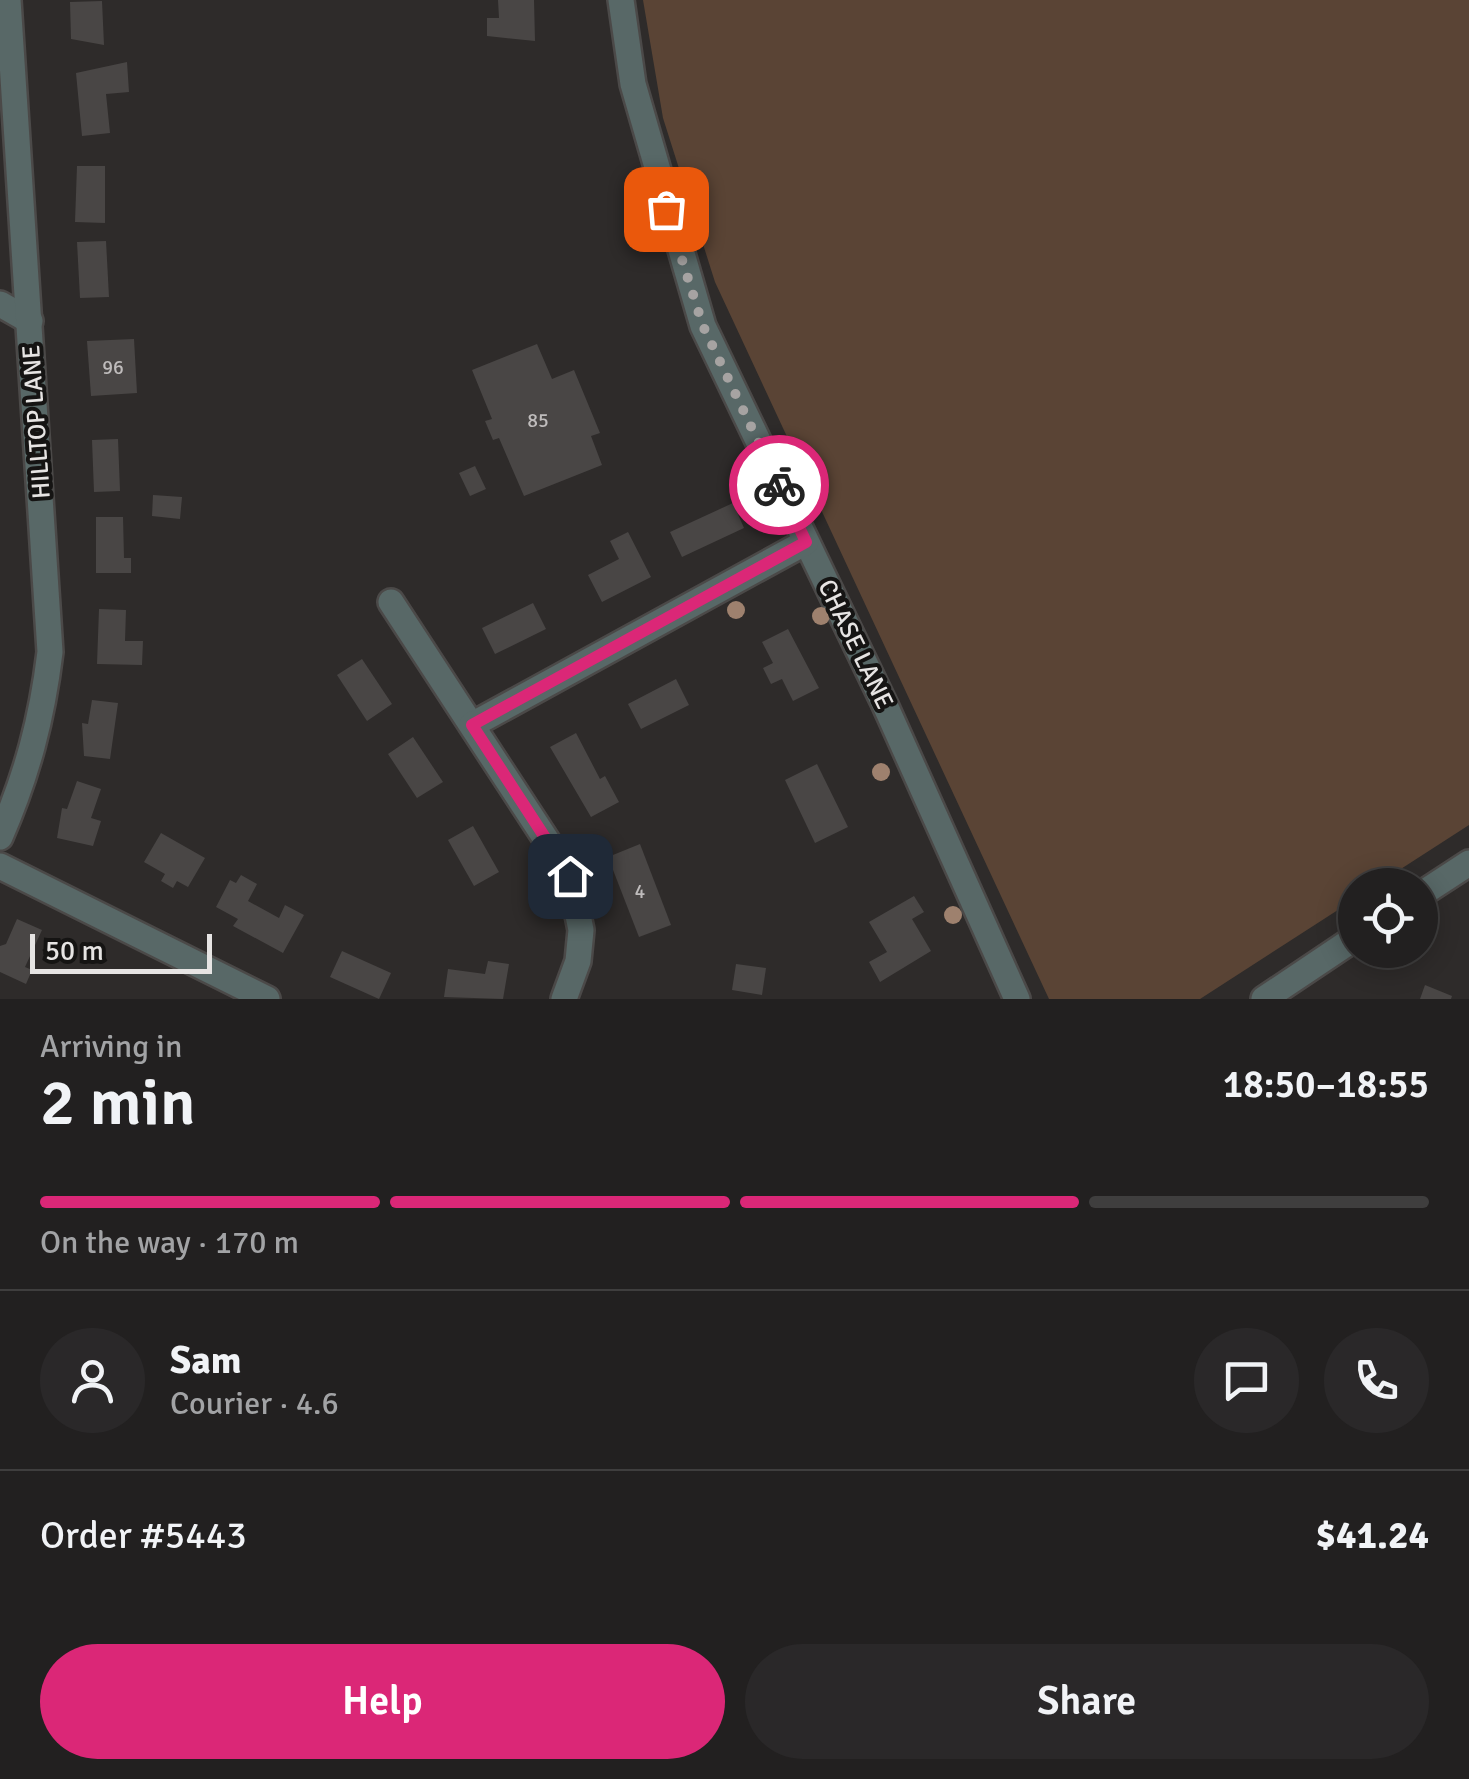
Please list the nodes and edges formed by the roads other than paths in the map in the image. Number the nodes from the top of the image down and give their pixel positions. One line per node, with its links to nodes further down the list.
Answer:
1 (8, 0): 4 (street, HILLTOP LANE)
2 (621, 0): 5 (street, CHASE LANE)
3 (0, 304): 4 (street)
4 (30, 320): 8 (street, HILLTOP LANE)
5 (806, 542): 7 (street); 15 (street, CHASE LANE)
6 (391, 602): 7 (street)
7 (472, 725): 14 (street)
8 (0, 836)
9 (1469, 862): 11 (street)
10 (0, 866): 13 (street)
11 (1438, 883)
12 (1338, 949): 16 (street)
13 (267, 999)
14 (564, 999)
15 (1016, 999)
16 (1264, 999)

